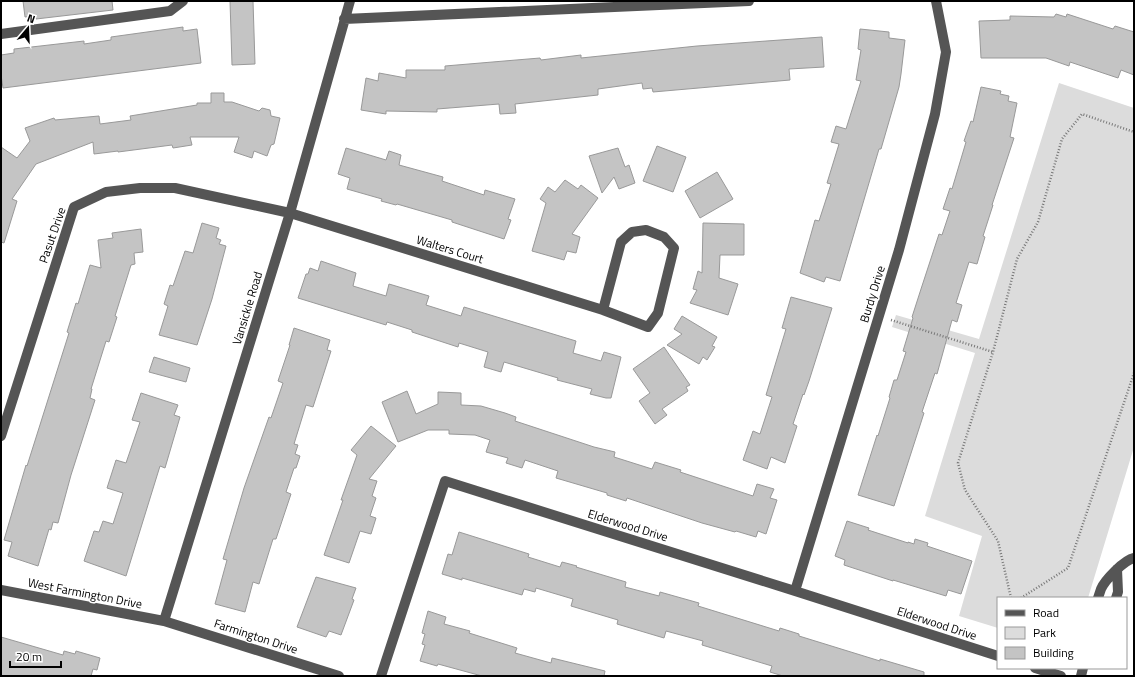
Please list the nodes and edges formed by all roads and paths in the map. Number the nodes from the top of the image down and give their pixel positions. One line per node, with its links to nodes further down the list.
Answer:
1 (183, 1): 6 (street)
2 (350, 1): 5 (street, Vansickle Road)
3 (749, 1): 5 (street)
4 (936, 1): 10 (street, Burdy Drive)
5 (344, 19): 8 (street, Vansickle Road)
6 (1, 34)
7 (1134, 132): 11 (path)
8 (290, 212): 9 (street, Walters Court); 13 (street, Pasut Drive); 22 (street, Vansickle Road)
9 (603, 310): 9 (street, Walters Court)
10 (879, 317): 11 (path); 17 (street, Burdy Drive)
11 (994, 352): 18 (path)
12 (1134, 373): 19 (path)
13 (1, 436)
14 (1134, 558): 15 (street)
15 (1117, 569): 20 (street); 21 (street)
16 (1, 590): 22 (street, West Farmington Drive)
17 (795, 591): 23 (street, Elderwood Drive); 26 (street, Elderwood Drive)
18 (1011, 597)
19 (1023, 597)
20 (1098, 597)
21 (1116, 597)
22 (164, 621): 25 (street, Farmington Drive)
23 (997, 656)
24 (1038, 669): 27 (street)
25 (339, 676)
26 (381, 676)
27 (1061, 676)

